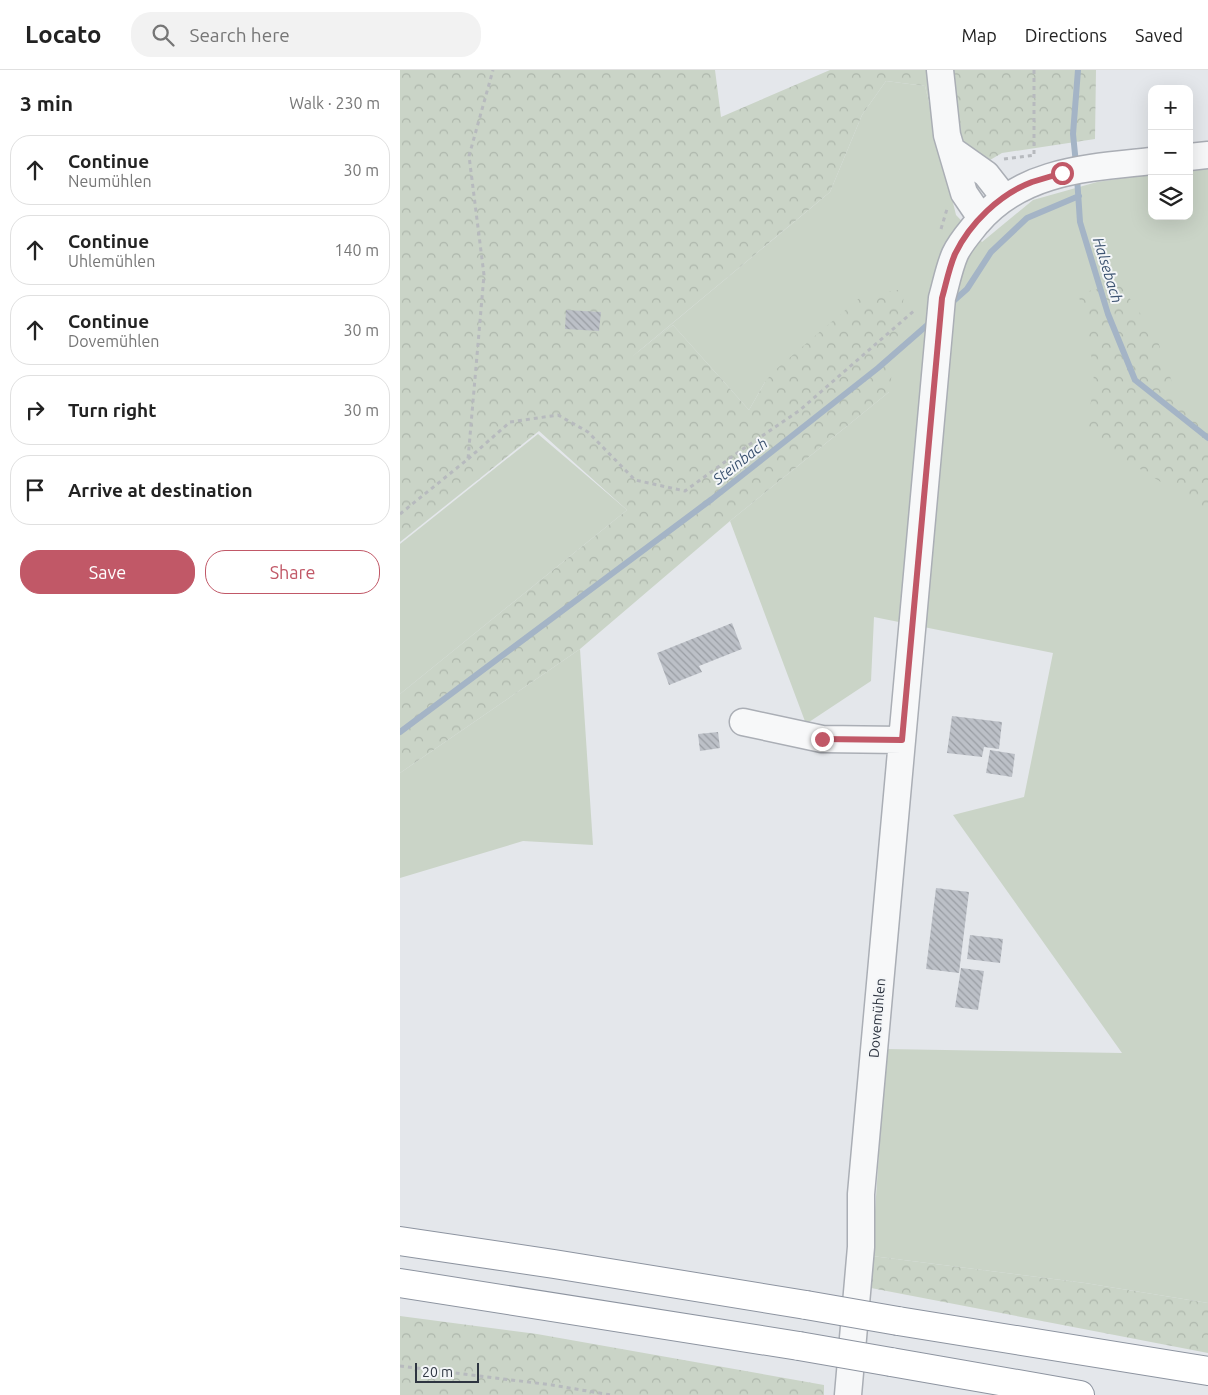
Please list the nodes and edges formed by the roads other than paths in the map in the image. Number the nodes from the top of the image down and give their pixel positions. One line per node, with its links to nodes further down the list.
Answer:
1 (940, 70): 2 (street)
2 (952, 150): 6 (street); 7 (street)
3 (1208, 154): 4 (street)
4 (1193, 156)
5 (1148, 161): 6 (street, Dovemühlen)
6 (1004, 197): 7 (street, Dovemühlen)
7 (981, 218): 9 (street, Dovemühlen)
8 (743, 722): 9 (street)
9 (902, 740): 13 (street, Dovemühlen)
10 (400, 1241): 12 (highway, bridge)
11 (400, 1283): 14 (highway, bridge)
12 (1208, 1371)
13 (848, 1395)
14 (1080, 1395)

